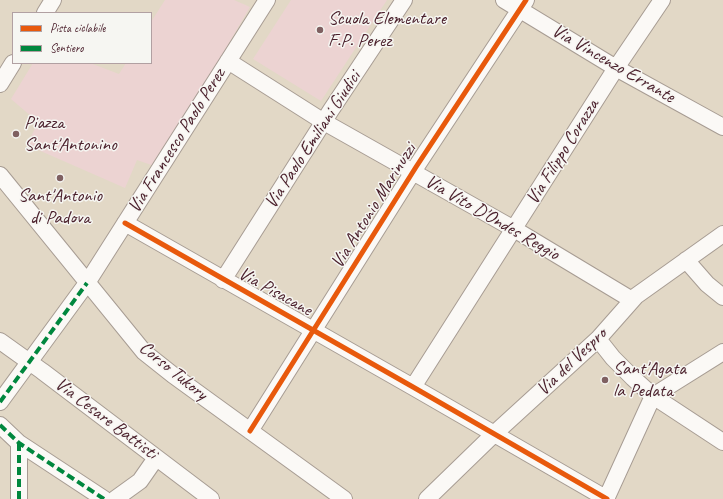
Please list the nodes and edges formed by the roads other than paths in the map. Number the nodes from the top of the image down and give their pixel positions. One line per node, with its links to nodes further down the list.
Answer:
1 (53, 0): 7 (street)
2 (404, 0): 12 (street, Via Paolo Emiliani Giudici)
3 (504, 0): 6 (street, Via Vincenzo Errante)
4 (662, 0): 10 (street, Via Filippo Corazza)
5 (265, 1): 8 (street, Via Francesco Paolo Perez)
6 (523, 5): 10 (street, Via Vincenzo Errante); 14 (street, Via Antonio Marinuzzi)
7 (46, 12)
8 (228, 61): 12 (street, Via Vito D'Ondes Reggio); 16 (street, Via Francesco Paolo Perez)
9 (12, 64): 11 (street)
10 (616, 68): 13 (street, Via Vincenzo Errante); 17 (street, Via Filippo Corazza)
11 (0, 84)
12 (324, 122): 14 (street, Via Vito D'Ondes Reggio); 20 (street, Via Paolo Emiliani Giudici)
13 (723, 127)
14 (413, 172): 17 (street, Via Vito D'Ondes Reggio); 24 (street, Via Antonio Marinuzzi)
15 (0, 175): 21 (street, Corso Tukory)
16 (125, 224): 20 (street, Via Pisacane); 21 (street, Via Francesco Paolo Perez)
17 (514, 230): 23 (street, Via Vito D'Ondes Reggio); 29 (street, Via Filippo Corazza)
18 (723, 234): 19 (street, Via del Vespro)
19 (686, 260): 22 (street); 23 (street, Via del Vespro)
20 (223, 280): 24 (street, Via Pisacane)
21 (87, 283): 28 (street, Via Francesco Paolo Perez); 33 (street, Corso Tukory)
22 (723, 297)
23 (632, 300): 25 (street, Via del Vespro)
24 (314, 330): 29 (street, Via Pisacane); 33 (street, Via Antonio Marinuzzi)
25 (598, 339): 30 (street); 34 (street, Via del Vespro)
26 (0, 341): 28 (street, Via Cesare Battisti)
27 (723, 352): 30 (street)
28 (29, 362): 31 (street, Via Francesco Paolo Perez); 37 (street, Via Cesare Battisti)
29 (413, 387): 34 (street, Via Pisacane)
30 (653, 396): 35 (street); 44 (street)
31 (0, 402)
32 (0, 425): 36 (street)
33 (250, 430): 42 (street, Corso Tukory)
34 (494, 434): 43 (street, Via del Vespro); 44 (street, Via Pisacane)
35 (723, 442)
36 (18, 443): 39 (street); 40 (street)
37 (156, 458): 38 (street, Via Cesare Battisti); 41 (street)
38 (206, 497)
39 (19, 499)
40 (104, 499)
41 (115, 499)
42 (344, 499)
43 (427, 499)
44 (606, 499)

